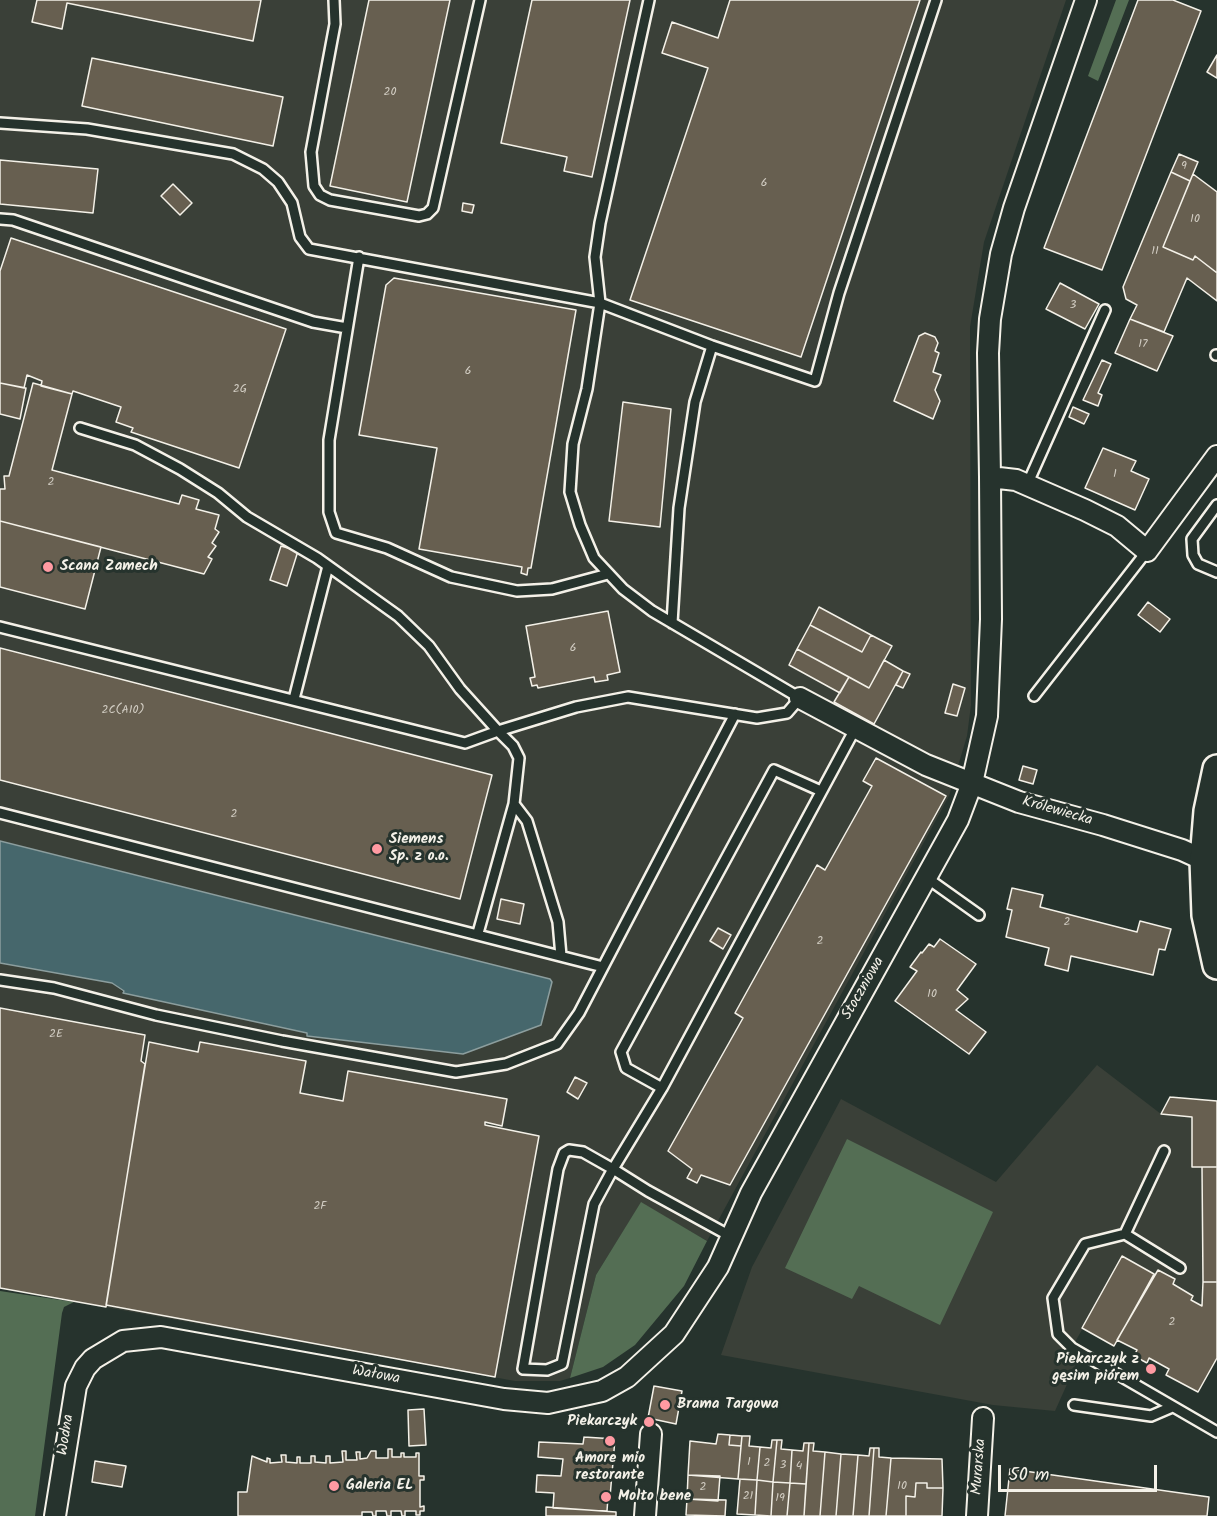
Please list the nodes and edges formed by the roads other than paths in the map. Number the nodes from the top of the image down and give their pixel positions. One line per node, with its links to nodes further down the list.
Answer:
1 (334, 0): 2 (lane)
2 (480, 0)
3 (649, 0): 9 (lane)
4 (936, 0): 12 (lane)
5 (1086, 0): 15 (street, Stoczniowa)
6 (0, 123): 8 (lane)
7 (0, 219): 11 (lane)
8 (359, 257): 9 (lane); 11 (lane)
9 (600, 303): 12 (lane); 21 (lane)
10 (1105, 310): 16 (lane)
11 (347, 328): 21 (lane)
12 (712, 346): 22 (lane)
13 (80, 428): 19 (lane)
14 (1217, 456): 18 (street)
15 (993, 477): 16 (street); 31 (street, Stoczniowa)
16 (1027, 485): 18 (street)
17 (1217, 505): 20 (lane)
18 (1147, 551): 24 (lane)
19 (328, 566): 26 (lane); 29 (lane)
20 (1217, 572)
21 (608, 574): 22 (lane)
22 (672, 623): 25 (lane)
23 (0, 627): 26 (lane)
24 (1034, 696)
25 (800, 698): 27 (lane); 28 (street)
26 (294, 699): 29 (lane)
27 (735, 714): 29 (lane); 41 (lane)
28 (855, 729): 31 (street); 32 (lane)
29 (498, 731): 33 (lane)
30 (1217, 770): 35 (main road)
31 (972, 783): 35 (street, Królewiecka); 36 (street, Stoczniowa)
32 (821, 791): 43 (lane); 43 (lane)
33 (514, 804): 38 (lane); 39 (lane)
34 (0, 813): 38 (lane)
35 (1204, 860): 40 (main road)
36 (927, 878): 37 (lane); 47 (street, Stoczniowa)
37 (979, 915)
38 (478, 933): 39 (lane)
39 (561, 956): 41 (lane)
40 (1217, 965)
41 (603, 967): 42 (lane)
42 (0, 980)
43 (662, 1088): 45 (lane)
44 (1164, 1151): 46 (lane)
45 (614, 1169): 45 (lane); 47 (lane)
46 (1125, 1234): 48 (lane); 52 (lane)
47 (732, 1237): 49 (street, Stoczniowa)
48 (1180, 1268)
49 (652, 1356): 50 (street, Wałowa)
50 (93, 1359): 56 (street, Wodna)
51 (1074, 1405): 52 (lane)
52 (1172, 1407): 54 (lane)
53 (983, 1418): 58 (street, Murarska)
54 (1217, 1432)
55 (651, 1434): 57 (street)
56 (55, 1516)
57 (645, 1516)
58 (977, 1516)

